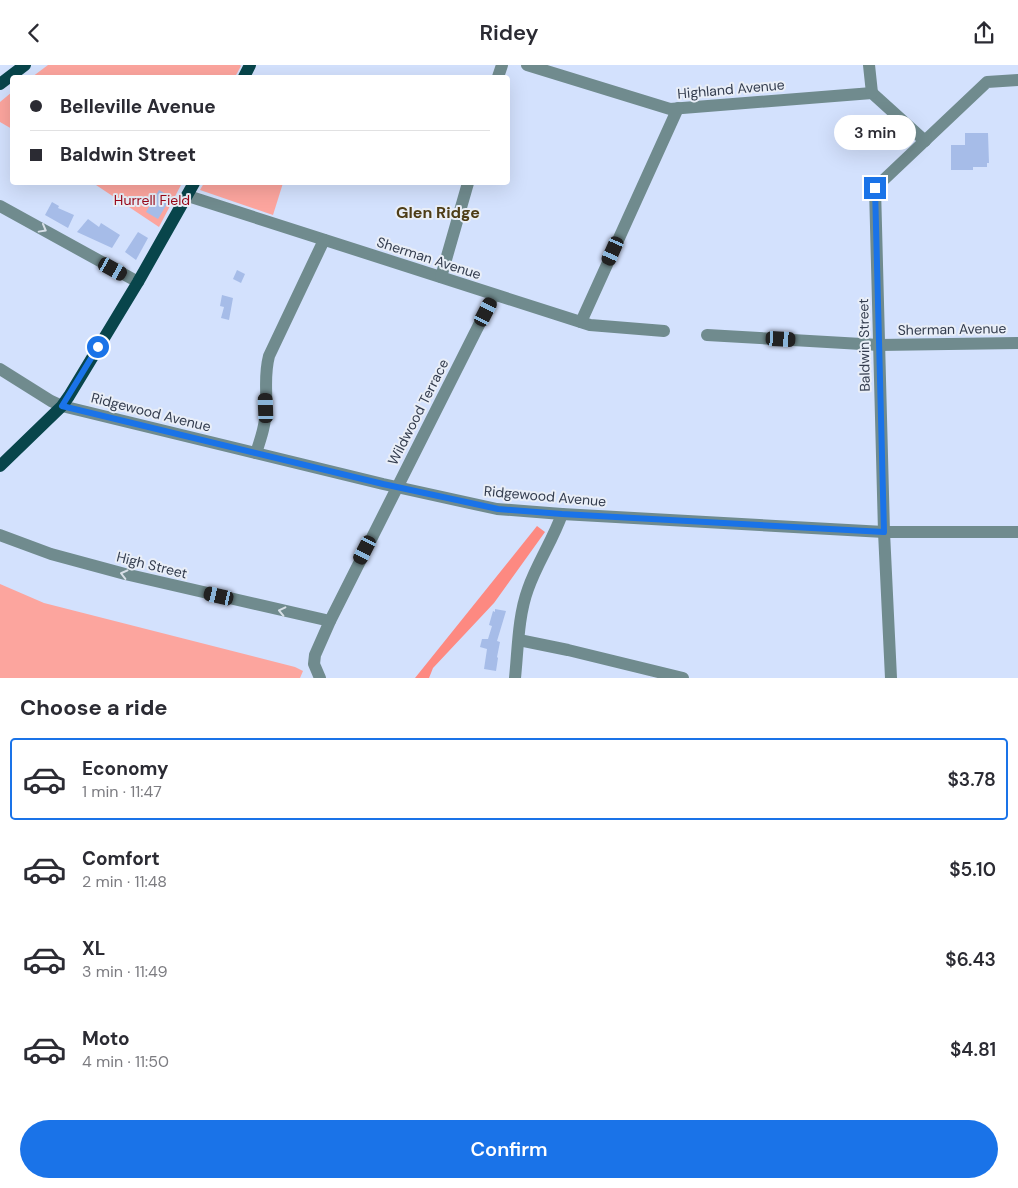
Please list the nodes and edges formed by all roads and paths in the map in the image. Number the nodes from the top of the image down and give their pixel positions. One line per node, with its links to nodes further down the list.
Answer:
1 (25, 65): 4 (main road)
2 (527, 65): 9 (street, Highland Avenue)
3 (869, 65): 8 (street)
4 (12, 75)
5 (10, 76): 7 (main road)
6 (1014, 80): 10 (street, Baldwin Street)
7 (0, 84)
8 (872, 93): 9 (street, Highland Avenue); 10 (street)
9 (678, 108): 19 (street)
10 (925, 141): 23 (street, Baldwin Street)
11 (193, 185): 13 (main road)
12 (467, 185): 16 (street)
13 (188, 196): 15 (street, Sherman Avenue); 17 (main road)
14 (0, 206): 17 (street, one-way to 17)
15 (324, 240): 16 (street, Sherman Avenue); 26 (street)
16 (441, 277): 18 (street, Sherman Avenue)
17 (138, 282): 25 (main road)
18 (494, 295): 19 (street, Sherman Avenue); 28 (street, Wildwood Terrace)
19 (580, 322): 20 (street, Sherman Avenue)
20 (664, 331)
21 (707, 335): 23 (street, Sherman Avenue)
22 (1018, 343): 23 (street, Sherman Avenue)
23 (879, 345): 30 (street, Baldwin Street)
24 (0, 369): 25 (street, Ridgewood Avenue)
25 (62, 406): 26 (street, Ridgewood Avenue); 27 (main road)
26 (256, 453): 28 (street, Ridgewood Avenue)
27 (0, 466)
28 (397, 487): 29 (street, Ridgewood Avenue); 33 (street, Wildwood Terrace)
29 (558, 514): 30 (street, Ridgewood Avenue); 34 (street)
30 (884, 532): 31 (street, Ridgewood Avenue); 38 (street, Baldwin Street)
31 (1018, 532)
32 (0, 535): 33 (street, High Street, one-way to 32)
33 (330, 621): 35 (street, Wildwood Terrace)
34 (519, 640): 36 (street); 37 (street)
35 (320, 678)
36 (515, 678)
37 (683, 678)
38 (891, 678)

